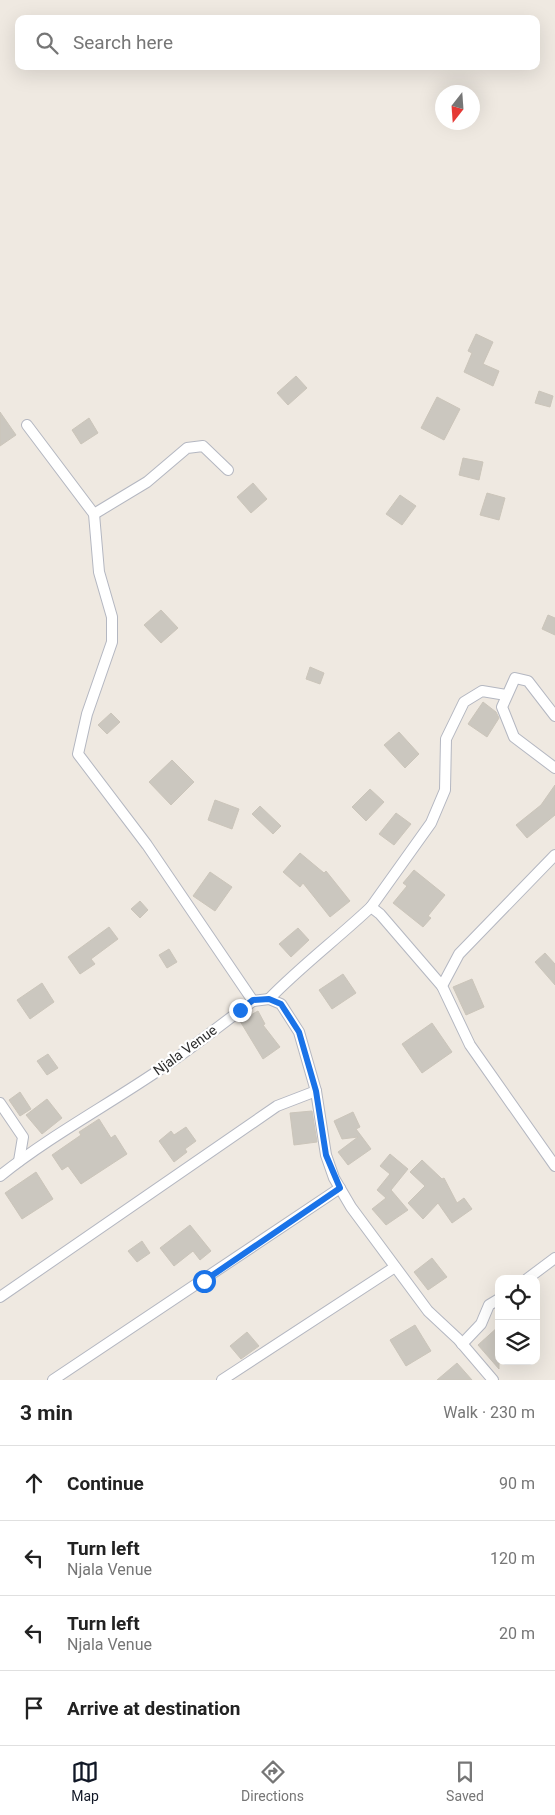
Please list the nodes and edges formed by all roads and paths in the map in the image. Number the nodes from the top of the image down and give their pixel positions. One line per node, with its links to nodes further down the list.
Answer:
1 (27, 425): 3 (street)
2 (228, 470): 3 (street)
3 (94, 514): 11 (street)
4 (506, 695): 5 (street); 6 (street); 8 (street)
5 (555, 716)
6 (555, 768)
7 (555, 856): 9 (street)
8 (371, 907): 9 (street); 10 (street)
9 (442, 986): 15 (street)
10 (269, 999): 11 (street); 12 (street)
11 (253, 1000): 14 (street, Njala Venue)
12 (316, 1091): 17 (street); 21 (street)
13 (0, 1103): 14 (street)
14 (19, 1161): 16 (street, Njala Venue)
15 (555, 1166)
16 (0, 1176)
17 (340, 1188): 19 (street); 24 (street)
18 (555, 1258): 20 (street)
19 (395, 1267): 23 (street); 25 (street)
20 (532, 1275)
21 (0, 1297)
22 (495, 1302): 23 (street)
23 (462, 1344): 26 (street)
24 (53, 1380)
25 (222, 1380)
26 (493, 1380)

